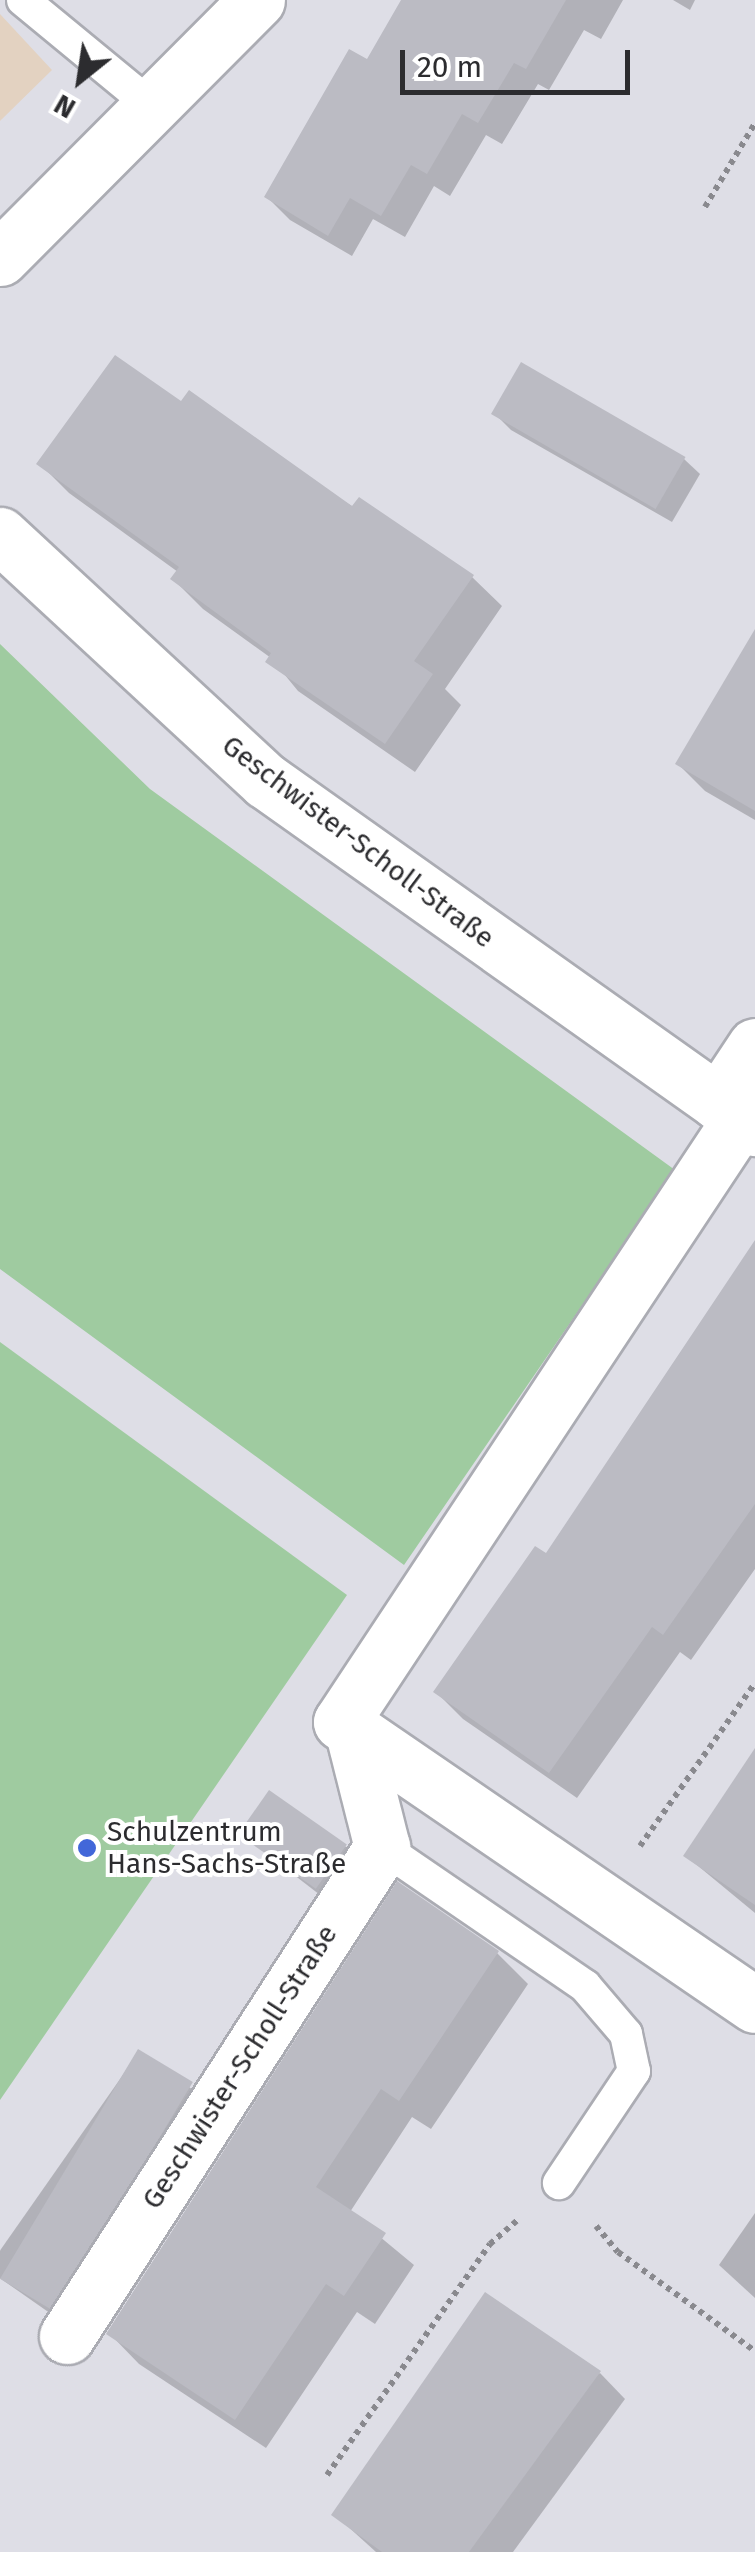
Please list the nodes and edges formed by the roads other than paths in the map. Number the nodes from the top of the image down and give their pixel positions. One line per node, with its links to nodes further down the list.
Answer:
1 (23, 0): 3 (lane)
2 (256, 0): 3 (street)
3 (148, 104): 4 (street)
4 (0, 258)
5 (0, 535): 7 (street, Geschwister-Scholl-Straße)
6 (755, 1046): 7 (street)
7 (738, 1116): 8 (street)
8 (353, 1732): 9 (street); 10 (street)
9 (382, 1847): 11 (lane); 12 (street, Geschwister-Scholl-Straße)
10 (755, 2006)
11 (560, 2183)
12 (67, 2336)

